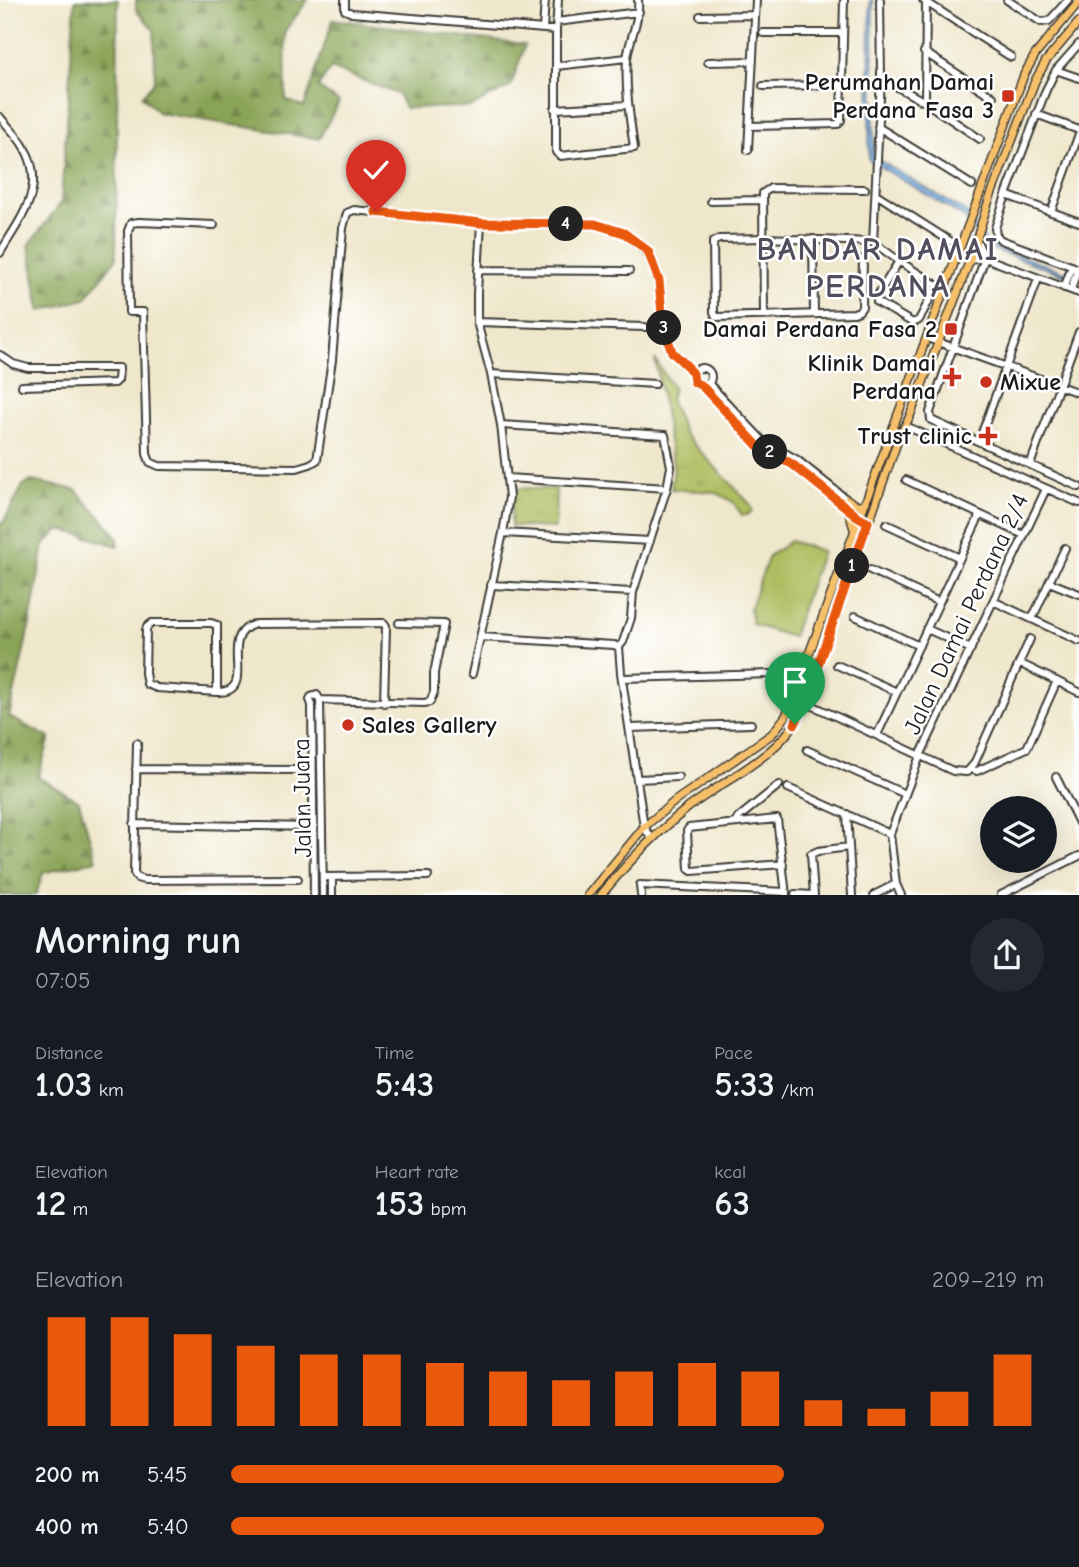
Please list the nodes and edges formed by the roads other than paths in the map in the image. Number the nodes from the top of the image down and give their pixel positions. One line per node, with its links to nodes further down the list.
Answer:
1 (345, 0): 17 (street)
2 (545, 0): 17 (street)
3 (558, 0): 16 (street)
4 (638, 0): 12 (street)
5 (756, 0): 13 (street)
6 (844, 0): 19 (street)
7 (880, 0): 28 (street)
8 (1007, 0): 9 (street)
9 (1068, 0)
10 (925, 1): 21 (street); 22 (street)
11 (1079, 2): 68 (main road)
12 (639, 12): 16 (street); 23 (street)
13 (755, 15): 14 (street); 24 (street)
14 (700, 16)
15 (1079, 22): 55 (main road)
16 (556, 26): 17 (street); 26 (street)
17 (543, 29)
18 (763, 33): 19 (street)
19 (843, 33): 30 (street)
20 (1079, 44): 27 (street)
21 (924, 52): 32 (street); 33 (street)
22 (1011, 57)
23 (627, 58): 26 (street); 34 (street)
24 (753, 61): 25 (street); 38 (street)
25 (708, 62)
26 (556, 66): 35 (street)
27 (1056, 70): 29 (street); 36 (street)
28 (881, 78): 33 (street); 39 (street)
29 (1079, 78)
30 (842, 85): 31 (street); 38 (street)
31 (763, 86)
32 (993, 97)
33 (925, 102): 41 (street)
34 (628, 105): 35 (street); 35 (street)
35 (555, 109)
36 (1036, 114): 40 (street); 46 (street)
37 (0, 117): 58 (street)
38 (749, 126): 42 (street)
39 (878, 127): 43 (street); 45 (street)
40 (1079, 132): 49 (street)
41 (979, 139)
42 (748, 150)
43 (972, 185)
44 (865, 189): 47 (street)
45 (876, 194): 56 (street); 57 (street)
46 (1006, 195): 49 (street); 65 (street)
47 (762, 197): 48 (street); 53 (street)
48 (711, 201)
49 (1051, 212): 50 (street)
50 (1079, 222)
51 (481, 223): 52 (street); 63 (street); 81 (street)
52 (214, 225)
53 (764, 237): 54 (street); 72 (street); 72 (street)
54 (813, 239): 57 (street); 71 (street)
55 (976, 239): 59 (street); 61 (main road)
56 (950, 241)
57 (873, 242): 62 (street)
58 (0, 253)
59 (985, 258): 61 (street); 66 (street); 78 (street)
60 (863, 259): 71 (street)
61 (970, 260): 77 (main road)
62 (899, 261): 67 (street); 67 (street)
63 (478, 270): 64 (street); 73 (street)
64 (629, 271)
65 (1074, 272): 69 (street)
66 (1038, 279): 69 (street); 80 (street)
67 (937, 285): 68 (street)
68 (944, 289): 76 (main road)
69 (1068, 289): 70 (street)
70 (1079, 293)
71 (814, 314): 72 (street)
72 (764, 316)
73 (477, 322): 74 (street); 82 (street)
74 (645, 327)
75 (1079, 332): 86 (street)
76 (927, 338): 77 (street); 100 (main road)
77 (938, 342): 78 (street); 88 (main road)
78 (952, 347): 80 (street); 91 (street)
79 (0, 355): 85 (street)
80 (1006, 367): 86 (street); 91 (street)
81 (695, 372): 84 (street); 84 (street)
82 (491, 374): 83 (street); 89 (street)
83 (655, 384)
84 (705, 384): 98 (street); 101 (street)
85 (22, 386)
86 (1059, 386): 87 (street); 92 (street)
87 (1079, 393)
88 (910, 416): 90 (main road); 103 (main road)
89 (501, 425): 93 (street); 96 (street)
90 (908, 427): 97 (street); 103 (main road)
91 (979, 441): 92 (street)
92 (1030, 465): 95 (street)
93 (507, 478): 96 (street); 106 (street)
94 (906, 480): 102 (street)
95 (1079, 487)
96 (667, 488): 108 (street)
97 (1046, 489): 99 (street); 107 (street, Jalan Damai Perdana 2/4)
98 (846, 499): 100 (main road); 103 (street)
99 (1078, 501)
100 (866, 502): 103 (main road)
101 (848, 509): 103 (street); 105 (main road)
102 (980, 515): 107 (street); 110 (street)
103 (865, 520): 105 (main road); 138 (main road)
104 (886, 524): 110 (street)
105 (855, 532): 144 (main road)
106 (503, 533): 108 (street); 113 (street)
107 (1024, 535): 116 (street, Jalan Damai Perdana 2/4)
108 (650, 541): 114 (street)
109 (1065, 548): 112 (street)
110 (960, 558): 117 (street)
111 (870, 570): 117 (street)
112 (1049, 582): 115 (street); 119 (street)
113 (491, 585): 114 (street); 122 (street)
114 (633, 592): 126 (street)
115 (1079, 594)
116 (993, 601): 119 (street); 127 (street, Jalan Damai Perdana 2/4)
117 (939, 602): 121 (street)
118 (855, 617): 125 (street)
119 (1032, 619): 124 (street)
120 (399, 623): 139 (street)
121 (927, 629): 125 (street); 127 (street)
122 (480, 637): 126 (street); 130 (street)
123 (1030, 639): 128 (street)
124 (1079, 641)
125 (919, 646): 135 (street)
126 (619, 647): 132 (street)
127 (971, 649): 147 (street, Jalan Damai Perdana 2/4)
128 (1019, 663): 133 (street); 150 (street)
129 (837, 665): 135 (street)
130 (472, 674)
131 (776, 674): 132 (street)
132 (622, 678): 141 (street)
133 (1057, 681): 136 (street); 150 (street)
134 (217, 692): 134 (street); 139 (street)
135 (897, 692): 142 (street)
136 (1079, 692)
137 (320, 699): 139 (street); 161 (street, Jalan Juara); 169 (street, Jalan Juara)
138 (805, 702): 142 (street); 146 (main road)
139 (384, 703)
140 (751, 724): 141 (street)
141 (630, 729): 153 (street)
142 (877, 735): 147 (street)
143 (137, 743): 148 (street)
144 (761, 743): 146 (main road); 162 (main road)
145 (807, 750): 156 (street)
146 (765, 754): 164 (main road)
147 (920, 756): 150 (street); 156 (street, Jalan Damai Perdana 2/4)
148 (136, 769): 149 (street); 160 (street)
149 (300, 770)
150 (969, 771)
151 (678, 777): 153 (street)
152 (1056, 777): 159 (street)
153 (638, 779): 162 (street)
154 (779, 785): 158 (street)
155 (788, 788): 157 (street)
156 (905, 793): 163 (street, Jalan Damai Perdana 2/4)
157 (847, 814): 163 (street); 165 (street)
158 (735, 822): 167 (street); 167 (street)
159 (1079, 823)
160 (134, 824): 161 (street); 171 (street)
161 (314, 827): 175 (street, Jalan Juara)
162 (644, 827): 164 (street); 178 (main road)
163 (890, 834): 172 (street)
164 (652, 839): 179 (main road)
165 (849, 847): 181 (street); 182 (street)
166 (1079, 856): 185 (street)
167 (783, 864): 173 (street)
168 (428, 876): 170 (street)
169 (323, 877): 170 (street); 176 (street, Jalan Juara)
170 (332, 877): 177 (street)
171 (298, 879)
172 (895, 884): 183 (street); 184 (street)
173 (786, 894): 180 (street)
174 (795, 894): 181 (street)
175 (314, 895)
176 (323, 895)
177 (332, 895)
178 (588, 895)
179 (601, 895)
180 (641, 895)
181 (814, 895)
182 (852, 895)
183 (874, 895)
184 (901, 895)
185 (1001, 895)

